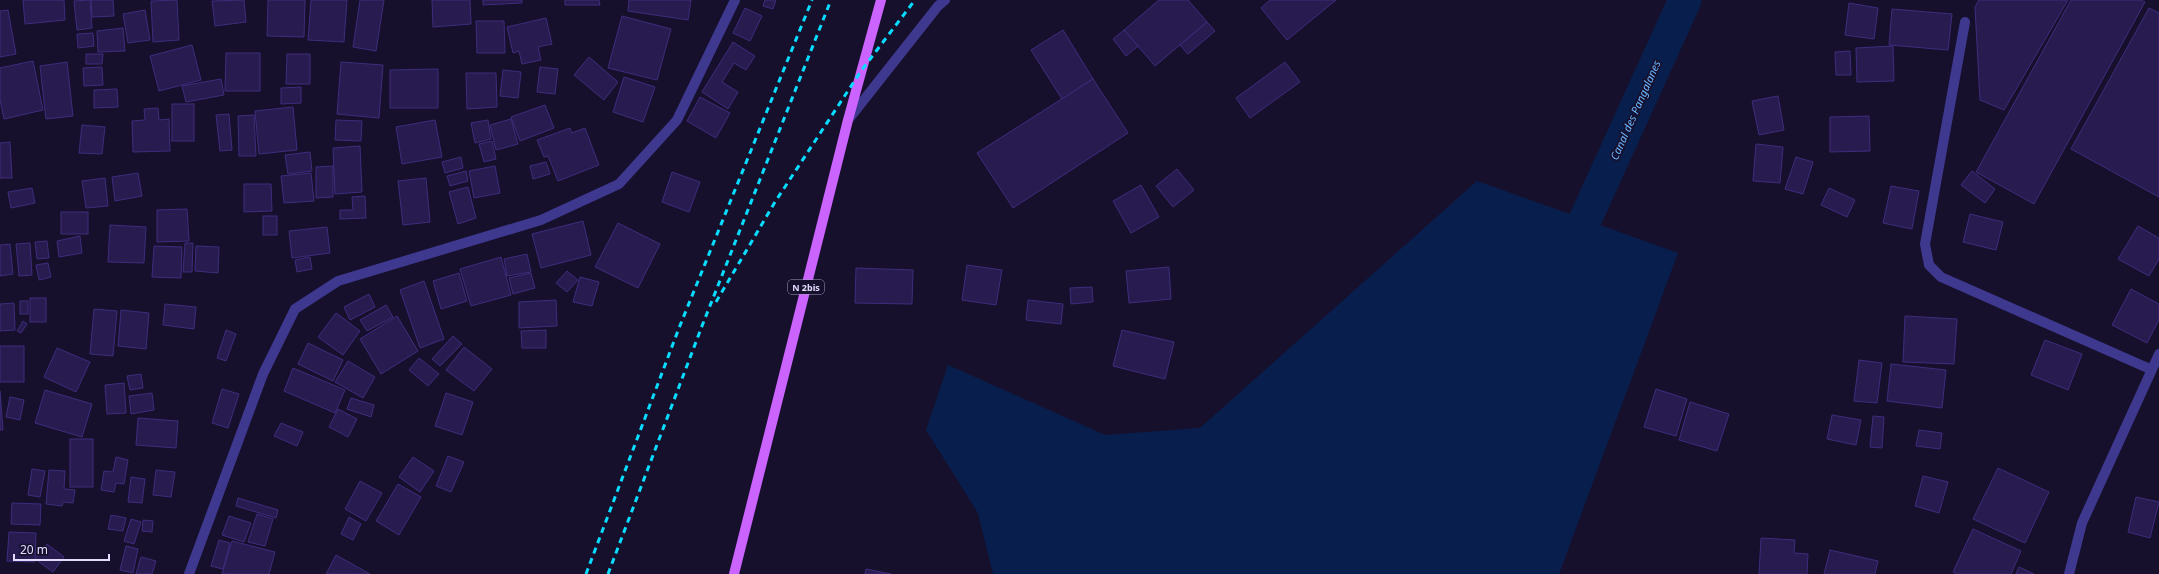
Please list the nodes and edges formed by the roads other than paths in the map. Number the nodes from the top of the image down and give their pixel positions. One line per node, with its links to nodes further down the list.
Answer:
1 (735, 0): 8 (street)
2 (881, 0): 5 (main road, N 2bis)
3 (945, 0): 5 (street)
4 (1965, 22): 7 (street)
5 (848, 120): 9 (main road, N 2bis)
6 (2159, 354): 7 (street)
7 (2150, 369): 10 (street)
8 (189, 574)
9 (734, 574)
10 (2069, 574)

